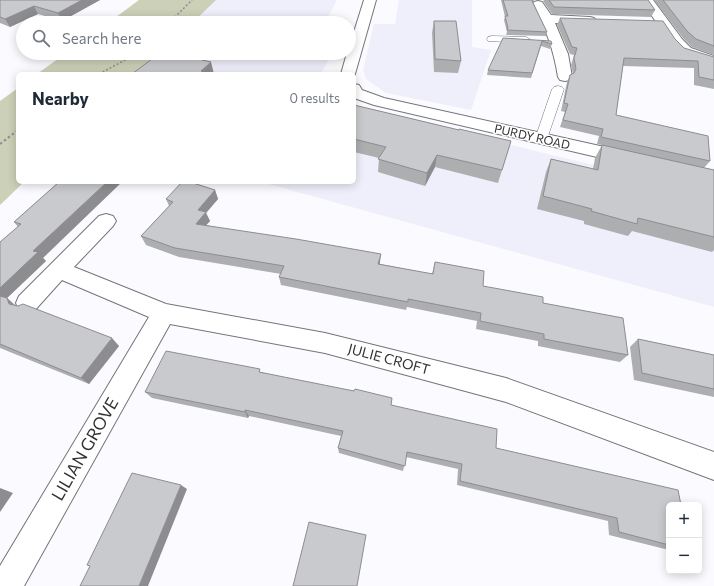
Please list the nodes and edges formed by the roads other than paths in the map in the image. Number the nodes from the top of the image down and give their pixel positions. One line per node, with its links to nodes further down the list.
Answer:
1 (370, 0): 10 (street)
2 (647, 0): 7 (street)
3 (538, 5): 4 (street)
4 (548, 19): 5 (street); 9 (street)
5 (601, 21)
6 (648, 23): 7 (street)
7 (663, 23): 12 (street)
8 (492, 39): 9 (lane)
9 (548, 41): 14 (street)
10 (356, 47)
11 (352, 60): 13 (street)
12 (714, 61)
13 (349, 72)
14 (565, 77)
15 (558, 88): 17 (lane)
16 (356, 91): 17 (street, PURDY ROAD)
17 (541, 139): 18 (street, PURDY ROAD)
18 (639, 161)
19 (106, 221): 20 (street)
20 (59, 270): 21 (street); 22 (street, JULIE CROFT)
21 (27, 303)
22 (164, 313): 23 (street, JULIE CROFT); 24 (street, LILIAN GROVE)
23 (714, 466)
24 (6, 586)

